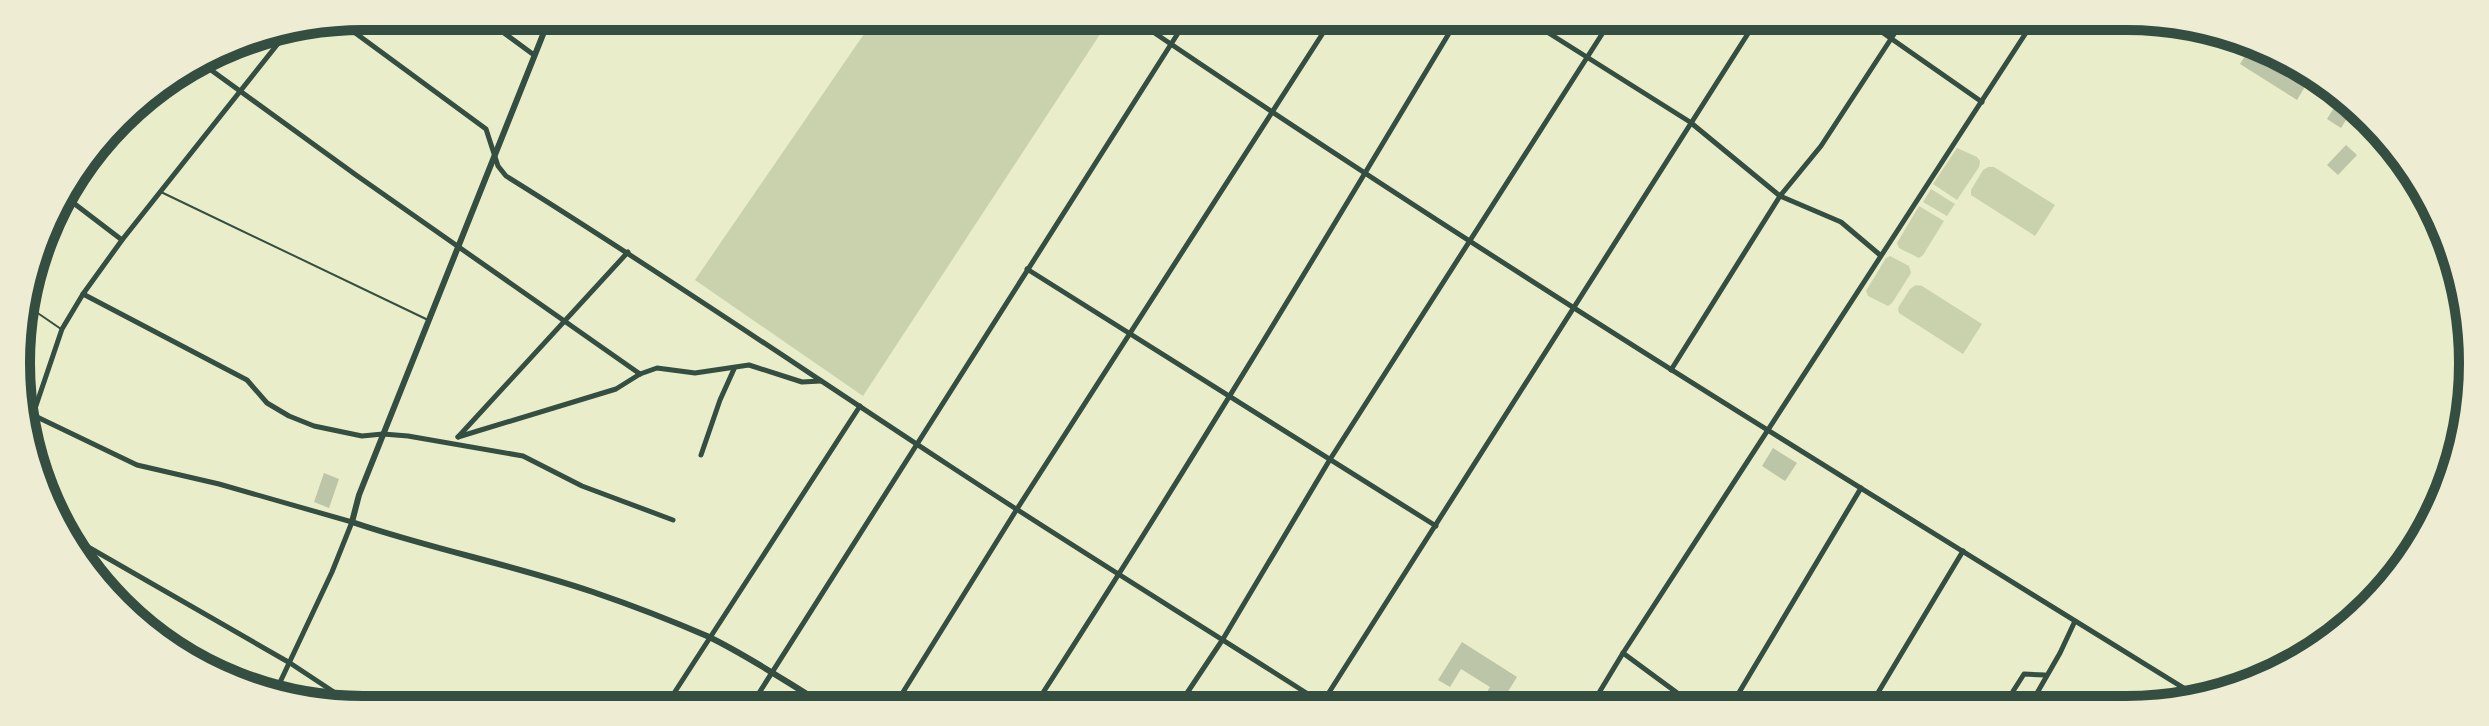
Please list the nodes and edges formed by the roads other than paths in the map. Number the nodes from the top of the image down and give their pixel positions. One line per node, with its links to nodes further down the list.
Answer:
1 (500, 30): 17 (street)
2 (545, 30): 17 (street)
3 (1150, 30): 16 (street)
4 (1180, 30): 16 (street)
5 (1325, 30): 22 (street)
6 (1451, 30): 25 (street)
7 (1544, 30): 18 (street)
8 (1605, 30): 18 (street)
9 (1750, 30): 23 (street)
10 (1878, 30): 14 (street)
11 (1897, 30): 14 (street)
12 (2028, 30): 21 (street)
13 (352, 31): 24 (street)
14 (1891, 39): 21 (street); 27 (street)
15 (281, 40): 20 (street)
16 (1171, 44): 22 (street); 34 (street)
17 (534, 55): 24 (street)
18 (1587, 58): 23 (street); 30 (street)
19 (208, 68): 20 (street)
20 (239, 91): 26 (street); 31 (street)
21 (1982, 102): 33 (street)
22 (1273, 111): 25 (street); 41 (street)
23 (1690, 122): 27 (street); 36 (street)
24 (495, 153): 31 (street); 32 (street)
25 (1365, 172): 30 (street); 46 (street)
26 (160, 191): 29 (street); 38 (lane)
27 (1780, 196): 33 (street); 43 (street)
28 (72, 202): 29 (street)
29 (122, 240): 35 (street)
30 (1469, 241): 36 (street); 55 (street)
31 (458, 245): 38 (street); 39 (street)
32 (628, 252): 39 (street); 45 (street)
33 (1880, 255): 49 (street)
34 (1027, 269): 41 (street); 53 (street)
35 (83, 294): 40 (street); 50 (street)
36 (1575, 307): 43 (street); 60 (street)
37 (34, 311): 40 (lane)
38 (428, 320): 50 (street)
39 (567, 321): 44 (street); 51 (street)
40 (62, 329): 48 (street)
41 (1129, 334): 46 (street); 57 (street)
42 (734, 369): 44 (street); 45 (street); 54 (street)
43 (1671, 370): 49 (street)
44 (640, 374): 51 (street)
45 (823, 381): 47 (street)
46 (1230, 398): 55 (street); 63 (street)
47 (860, 406): 53 (street); 65 (street)
48 (35, 416): 59 (street)
49 (1768, 430): 56 (street); 67 (street)
50 (383, 434): 52 (street); 59 (street)
51 (458, 437): 52 (street)
52 (452, 443): 58 (street)
53 (916, 443): 57 (street); 69 (street)
54 (701, 455)
55 (1329, 461): 60 (street); 66 (street)
56 (1861, 488): 62 (street); 84 (street)
57 (1017, 509): 63 (street); 77 (street)
58 (673, 520)
59 (352, 522): 65 (street); 68 (street)
60 (1436, 526): 81 (street)
61 (84, 545): 68 (street)
62 (1963, 551): 64 (street); 85 (street)
63 (1119, 575): 66 (street); 78 (street)
64 (2075, 621): 70 (street); 72 (street)
65 (709, 637): 69 (street); 74 (street)
66 (1223, 639): 79 (street); 80 (street)
67 (1623, 653): 82 (street); 83 (street)
68 (290, 663): 71 (street); 73 (street)
69 (773, 673): 75 (street); 76 (street)
70 (2046, 675): 86 (street); 87 (street)
71 (279, 685)
72 (2188, 690)
73 (338, 695)
74 (672, 696)
75 (757, 696)
76 (810, 696)
77 (901, 696)
78 (1041, 696)
79 (1185, 696)
80 (1309, 696)
81 (1326, 696)
82 (1597, 696)
83 (1681, 696)
84 (1737, 696)
85 (1876, 696)
86 (2010, 696)
87 (2034, 696)

